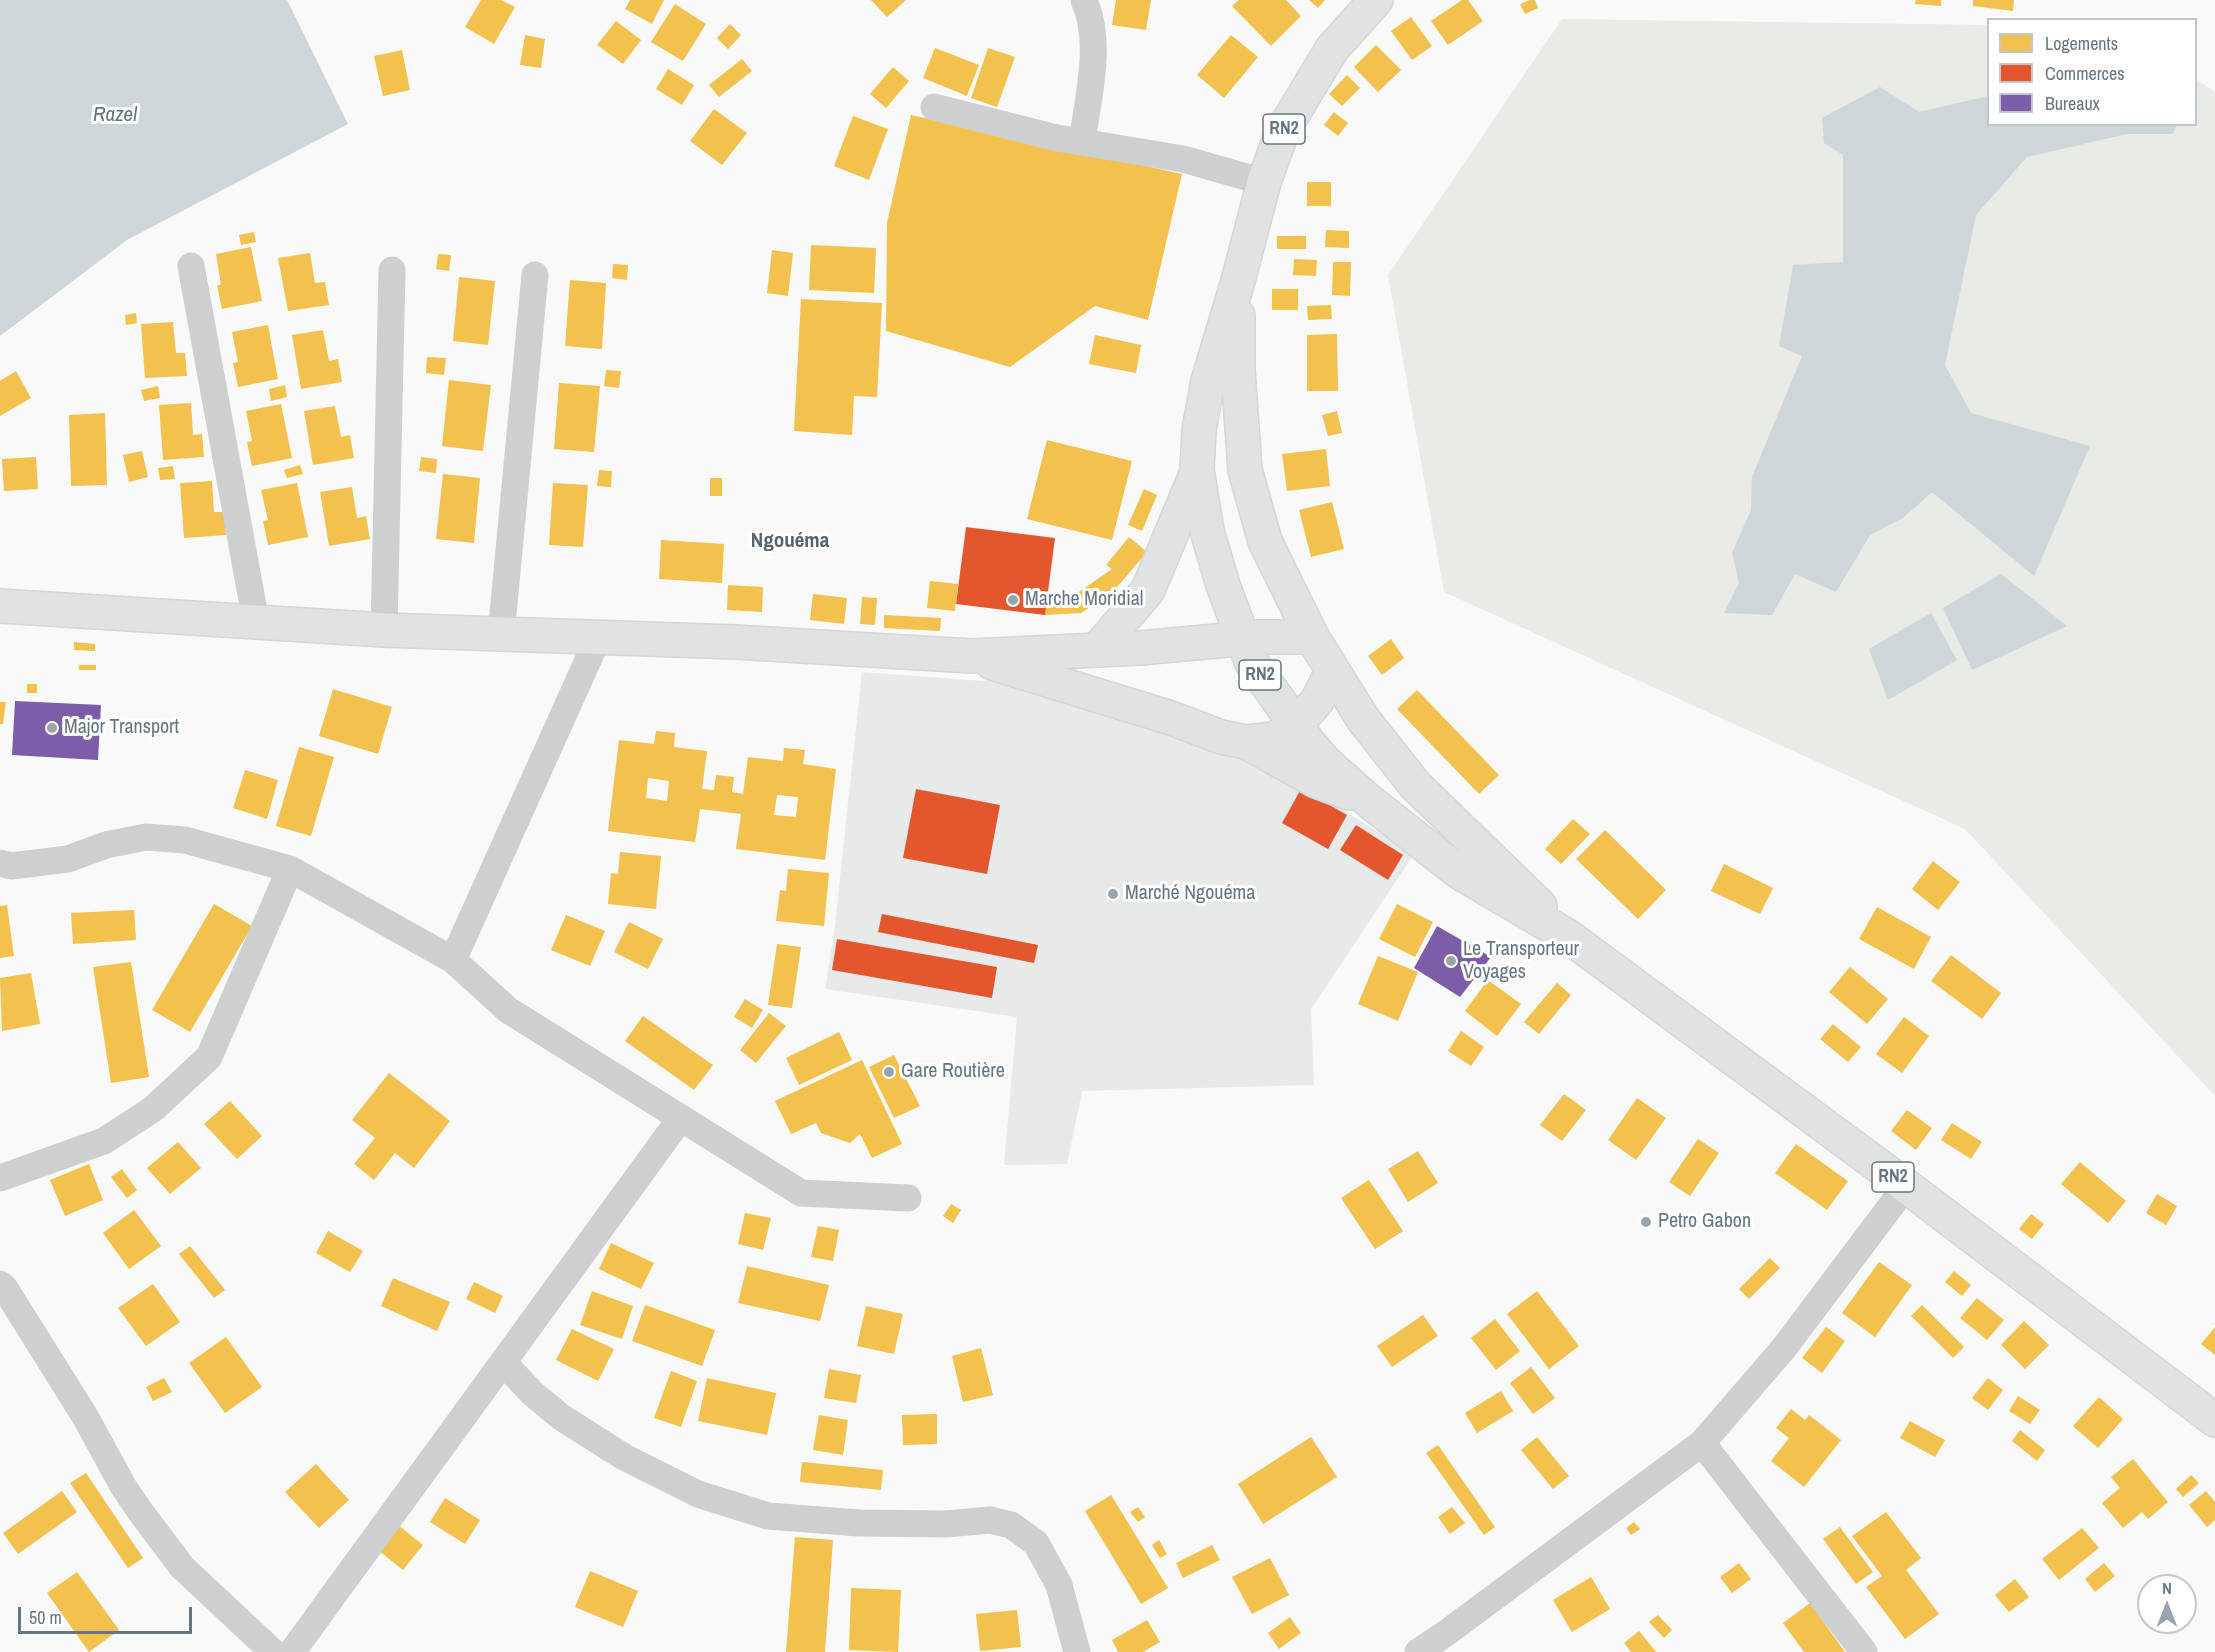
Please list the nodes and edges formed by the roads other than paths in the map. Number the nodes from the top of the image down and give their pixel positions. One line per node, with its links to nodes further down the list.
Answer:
1 (1084, 0): 4 (street)
2 (1377, 0): 5 (main road, RN2)
3 (934, 107): 4 (street)
4 (1082, 142): 5 (street)
5 (1264, 182): 9 (main road, RN2)
6 (191, 266): 12 (street)
7 (392, 270): 13 (street)
8 (535, 274): 14 (street)
9 (1238, 281): 10 (main road, RN2); 15 (main road, RN2)
10 (1197, 470): 17 (main road, RN2); 18 (main road)
11 (0, 606): 12 (main road)
12 (256, 622): 13 (main road)
13 (384, 630): 14 (main road)
14 (501, 635): 16 (main road)
15 (1312, 637): 17 (main road); 20 (main road, RN2)
16 (598, 639): 19 (main road); 27 (street)
17 (1242, 639): 18 (main road); 21 (main road, RN2)
18 (1097, 650): 19 (main road)
19 (971, 656): 22 (main road)
20 (1332, 672): 21 (main road); 26 (main road, RN2)
21 (1296, 725): 22 (main road); 23 (main road, RN2)
22 (1246, 742): 23 (main road)
23 (1369, 801): 26 (main road, RN2)
24 (0, 863): 25 (street)
25 (290, 869): 27 (street); 29 (street)
26 (1569, 938): 30 (main road, RN2)
27 (453, 960): 28 (street)
28 (680, 1119): 31 (street); 33 (street)
29 (0, 1178)
30 (1906, 1186): 34 (main road, RN2); 35 (street)
31 (908, 1198)
32 (0, 1284): 37 (street)
33 (503, 1362): 38 (street); 39 (street)
34 (2215, 1420)
35 (1702, 1443): 36 (street); 41 (street)
36 (1452, 1643): 40 (street)
37 (273, 1652)
38 (292, 1652)
39 (1077, 1652)
40 (1418, 1652)
41 (1864, 1652)

